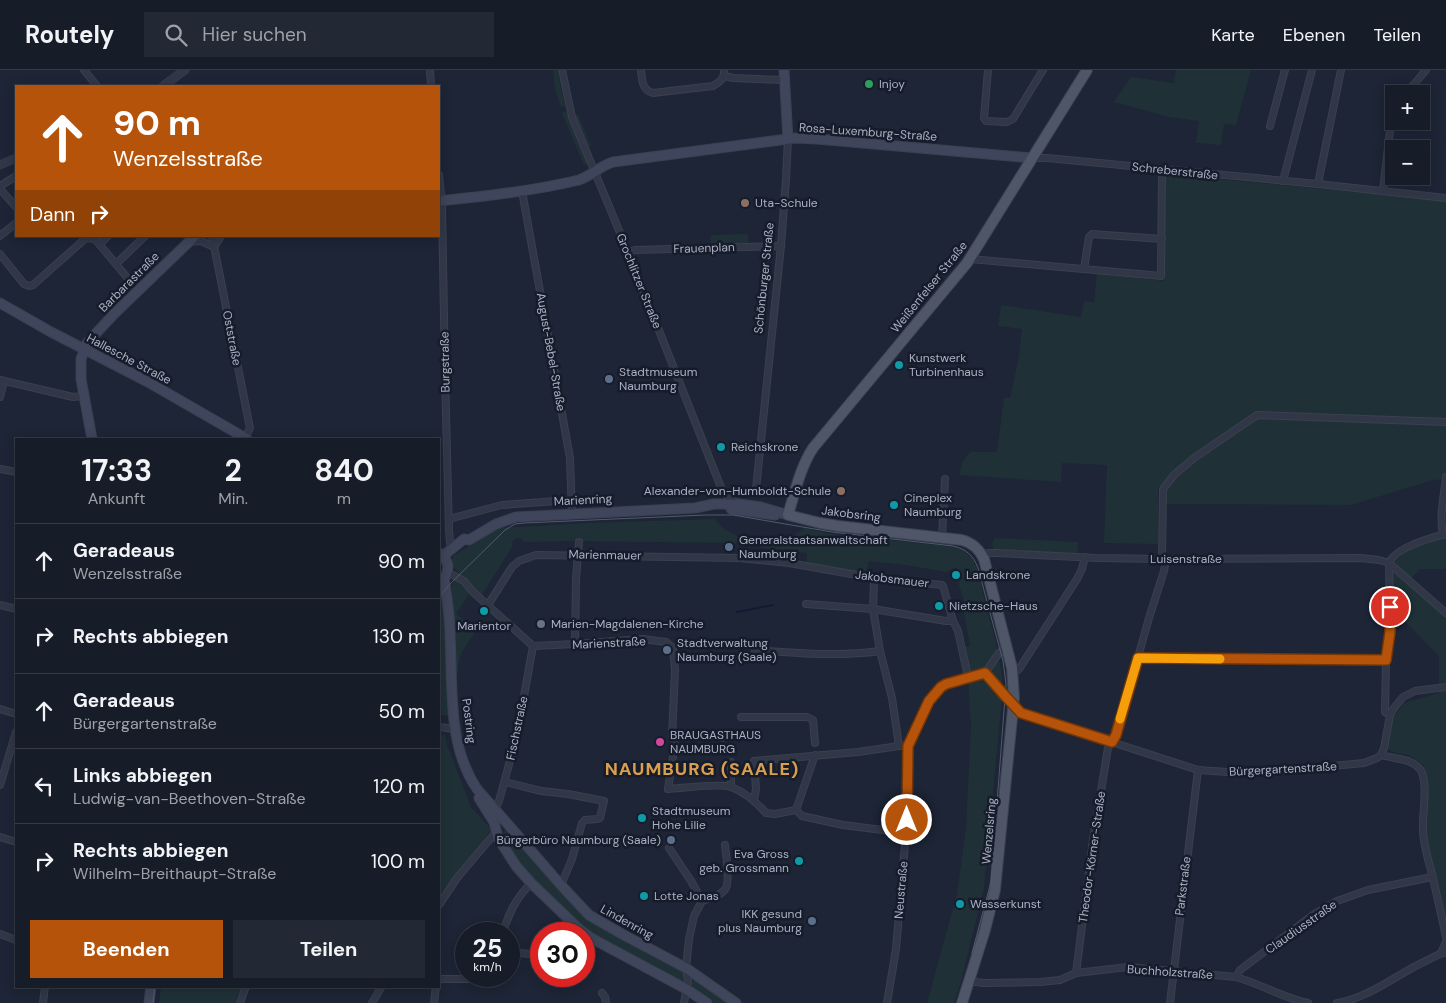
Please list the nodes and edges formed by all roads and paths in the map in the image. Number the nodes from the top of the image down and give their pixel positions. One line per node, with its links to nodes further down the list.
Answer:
1 (84, 70): 16 (street)
2 (185, 70): 17 (street)
3 (430, 70): 18 (street)
4 (562, 70): 27 (street, Grochlitzer Straße)
5 (641, 70): 14 (street)
6 (784, 70): 15 (main road, Schönburger Straße)
7 (988, 70): 8 (street)
8 (1043, 70)
9 (1087, 70): 24 (main road, Weißenfelser Straße)
10 (1285, 70): 20 (street)
11 (1312, 70): 29 (street)
12 (1341, 70): 30 (street)
13 (1426, 70): 19 (street)
14 (724, 73): 15 (street)
15 (784, 80): 22 (main road, Schönburger Straße)
16 (96, 85)
17 (164, 85)
18 (431, 85)
19 (1414, 85)
20 (1270, 126)
21 (1390, 130): 32 (street)
22 (788, 139): 24 (main road, Rosa-Luxemburg-Straße); 27 (main road, Rosa-Luxemburg-Straße); 47 (street, Schönburger Straße)
23 (15, 158): 25 (street)
24 (1032, 158): 26 (street, Schreberstraße); 51 (main road, Weißenfelser Straße)
25 (0, 165)
26 (1162, 170): 29 (street, Schreberstraße); 45 (street)
27 (590, 174): 33 (main road, Rosa-Luxemburg-Straße); 49 (street, Grochlitzer Straße)
28 (15, 177): 31 (street)
29 (1283, 181): 30 (street, Schreberstraße)
30 (1318, 184): 32 (street, Schreberstraße)
31 (0, 188): 36 (street)
32 (1383, 190): 34 (street, Schreberstraße)
33 (522, 191): 35 (main road, Rosa-Luxemburg-Straße); 69 (street, August-Bebel-Straße)
34 (1446, 198)
35 (440, 201): 75 (street, Burgstraße)
36 (15, 206)
37 (15, 224): 38 (street)
38 (0, 236)
39 (86, 237): 46 (street); 50 (street)
40 (107, 237): 46 (street)
41 (144, 237): 52 (street)
42 (212, 237): 48 (street, Oststraße)
43 (220, 237): 48 (street)
44 (193, 238): 48 (street); 56 (main road, Barbarastraße)
45 (1162, 239): 53 (street); 53 (street)
46 (100, 244): 52 (street)
47 (780, 246): 49 (street, Frauenplan); 67 (street, Schönburger Straße)
48 (214, 247): 62 (street, Oststraße)
49 (628, 252): 68 (street, Grochlitzer Straße)
50 (0, 254)
51 (970, 259): 53 (street); 74 (main road, Weißenfelser Straße)
52 (116, 264): 54 (street)
53 (1084, 269)
54 (130, 281)
55 (0, 303): 56 (main road, Hallesche Straße)
56 (84, 350): 58 (main road); 62 (main road, Hallesche Straße)
57 (2, 381): 58 (street); 59 (street)
58 (83, 396): 61 (main road)
59 (0, 397)
60 (1446, 422): 85 (street, Theodor-Körner-Straße)
61 (92, 438)
62 (246, 438)
63 (0, 469): 64 (street)
64 (15, 472)
65 (1446, 477): 76 (street)
66 (945, 479): 77 (street)
67 (756, 489)
68 (722, 490): 70 (street); 71 (street, Grochlitzer Straße)
69 (571, 500): 73 (street, August-Bebel-Straße); 75 (street, Marienring)
70 (714, 504): 71 (main road); 72 (main road)
71 (739, 504): 74 (main road)
72 (704, 507): 73 (main road, Marienring); 74 (main road)
73 (572, 513): 79 (main road, Marienring)
74 (788, 515): 77 (main road, Jakobsring)
75 (449, 520): 79 (street, Burgstraße)
76 (1444, 534): 86 (street)
77 (942, 537): 82 (main road, Jakobsring)
78 (579, 542): 81 (street)
79 (455, 548): 80 (main road, Marienring)
80 (441, 554): 88 (main road, Postring)
81 (578, 555): 84 (street, Marienmauer); 91 (street, Marienmauer); 96 (street)
82 (982, 555): 83 (street, Luisenstraße); 98 (main road)
83 (1084, 557): 85 (street, Luisenstraße); 104 (street)
84 (746, 558): 87 (street, Jakobsmauer)
85 (1164, 559): 86 (street, Luisenstraße); 101 (street, Theodor-Körner-Straße)
86 (1389, 564): 94 (street); 102 (street)
87 (874, 578): 93 (street); 95 (street, Jakobsmauer)
88 (442, 580): 91 (street); 113 (main road, Postring)
89 (0, 604): 92 (street)
90 (806, 604): 93 (street)
91 (488, 605): 97 (street)
92 (15, 609)
93 (873, 609): 95 (street); 100 (street)
94 (1446, 613)
95 (953, 621): 105 (street, Jakobsmauer)
96 (575, 644): 97 (street, Marienstraße); 126 (street, Marienstraße)
97 (533, 646): 123 (street, Fischstraße)
98 (1007, 648): 103 (street); 104 (main road)
99 (755, 650): 100 (street)
100 (880, 651): 117 (street)
101 (1138, 658): 102 (street); 115 (street, Theodor-Körner-Straße)
102 (1386, 660): 110 (street)
103 (985, 673): 105 (street); 107 (street)
104 (1013, 674): 107 (main road, Wenzelsring)
105 (968, 677): 118 (street)
106 (1446, 687): 110 (street)
107 (1013, 706): 115 (street, Bürgergartenstraße); 156 (main road, Wenzelsring)
108 (0, 709): 109 (street)
109 (15, 714)
110 (1390, 715): 119 (street)
111 (741, 716): 116 (street)
112 (440, 727): 113 (street)
113 (455, 729): 125 (main road, Postring)
114 (15, 735): 124 (street)
115 (1112, 742): 122 (street, Bürgergartenstraße); 152 (street, Theodor-Körner-Straße)
116 (815, 743)
117 (899, 746): 118 (street); 120 (street)
118 (908, 746): 132 (street, Neustraße)
119 (1382, 754): 122 (street, Bürgergartenstraße); 137 (street)
120 (815, 755): 127 (street); 129 (street)
121 (731, 762): 126 (street)
122 (1198, 770): 151 (street, Parkstraße)
123 (504, 782): 128 (street, Fischstraße); 139 (street)
124 (0, 785)
125 (475, 786): 128 (main road, Lindenring)
126 (731, 787): 127 (street)
127 (754, 800): 129 (street)
128 (491, 810): 130 (main road, Lindenring); 131 (main road, Lindenring)
129 (796, 810): 132 (street)
130 (503, 819): 131 (main road); 139 (main road, Lindenring)
131 (496, 829): 138 (main road, Lindenring); 141 (street)
132 (906, 833): 173 (street, Neustraße)
133 (0, 837): 134 (street)
134 (15, 842)
135 (725, 845): 140 (street)
136 (669, 848): 140 (street)
137 (1432, 876): 145 (street); 153 (street, Claudiusstraße)
138 (530, 883): 142 (street); 143 (main road, Lindenring)
139 (561, 885): 150 (main road, Lindenring)
140 (702, 901): 150 (street)
141 (440, 903)
142 (506, 922)
143 (572, 922)
144 (0, 934): 146 (street)
145 (1446, 937)
146 (15, 940)
147 (595, 940): 162 (main road, Lindenring)
148 (1446, 942): 149 (street)
149 (1444, 953): 177 (street)
150 (686, 968): 162 (street); 172 (main road, Lindenring)
151 (1174, 972): 152 (street, Buchholzstraße); 153 (street, Buchholzstraße); 175 (street, Parkstraße)
152 (1076, 973): 156 (street, Buchholzstraße)
153 (1236, 977): 176 (street, Buchholzstraße)
154 (440, 979): 155 (street)
155 (455, 979)
156 (968, 984): 174 (main road, Wenzelsring)
157 (45, 988): 164 (street)
158 (151, 988): 165 (main road)
159 (245, 988): 166 (street)
160 (381, 988): 167 (street)
161 (436, 988): 168 (street)
162 (686, 989): 170 (street); 171 (main road, Lindenring)
163 (602, 992): 169 (street)
164 (43, 1003)
165 (149, 1003)
166 (240, 1003)
167 (372, 1003)
168 (434, 1003)
169 (606, 1003)
170 (684, 1003)
171 (707, 1003)
172 (736, 1003)
173 (887, 1003)
174 (962, 1003)
175 (1170, 1003)
176 (1308, 1003)
177 (1337, 1003)

